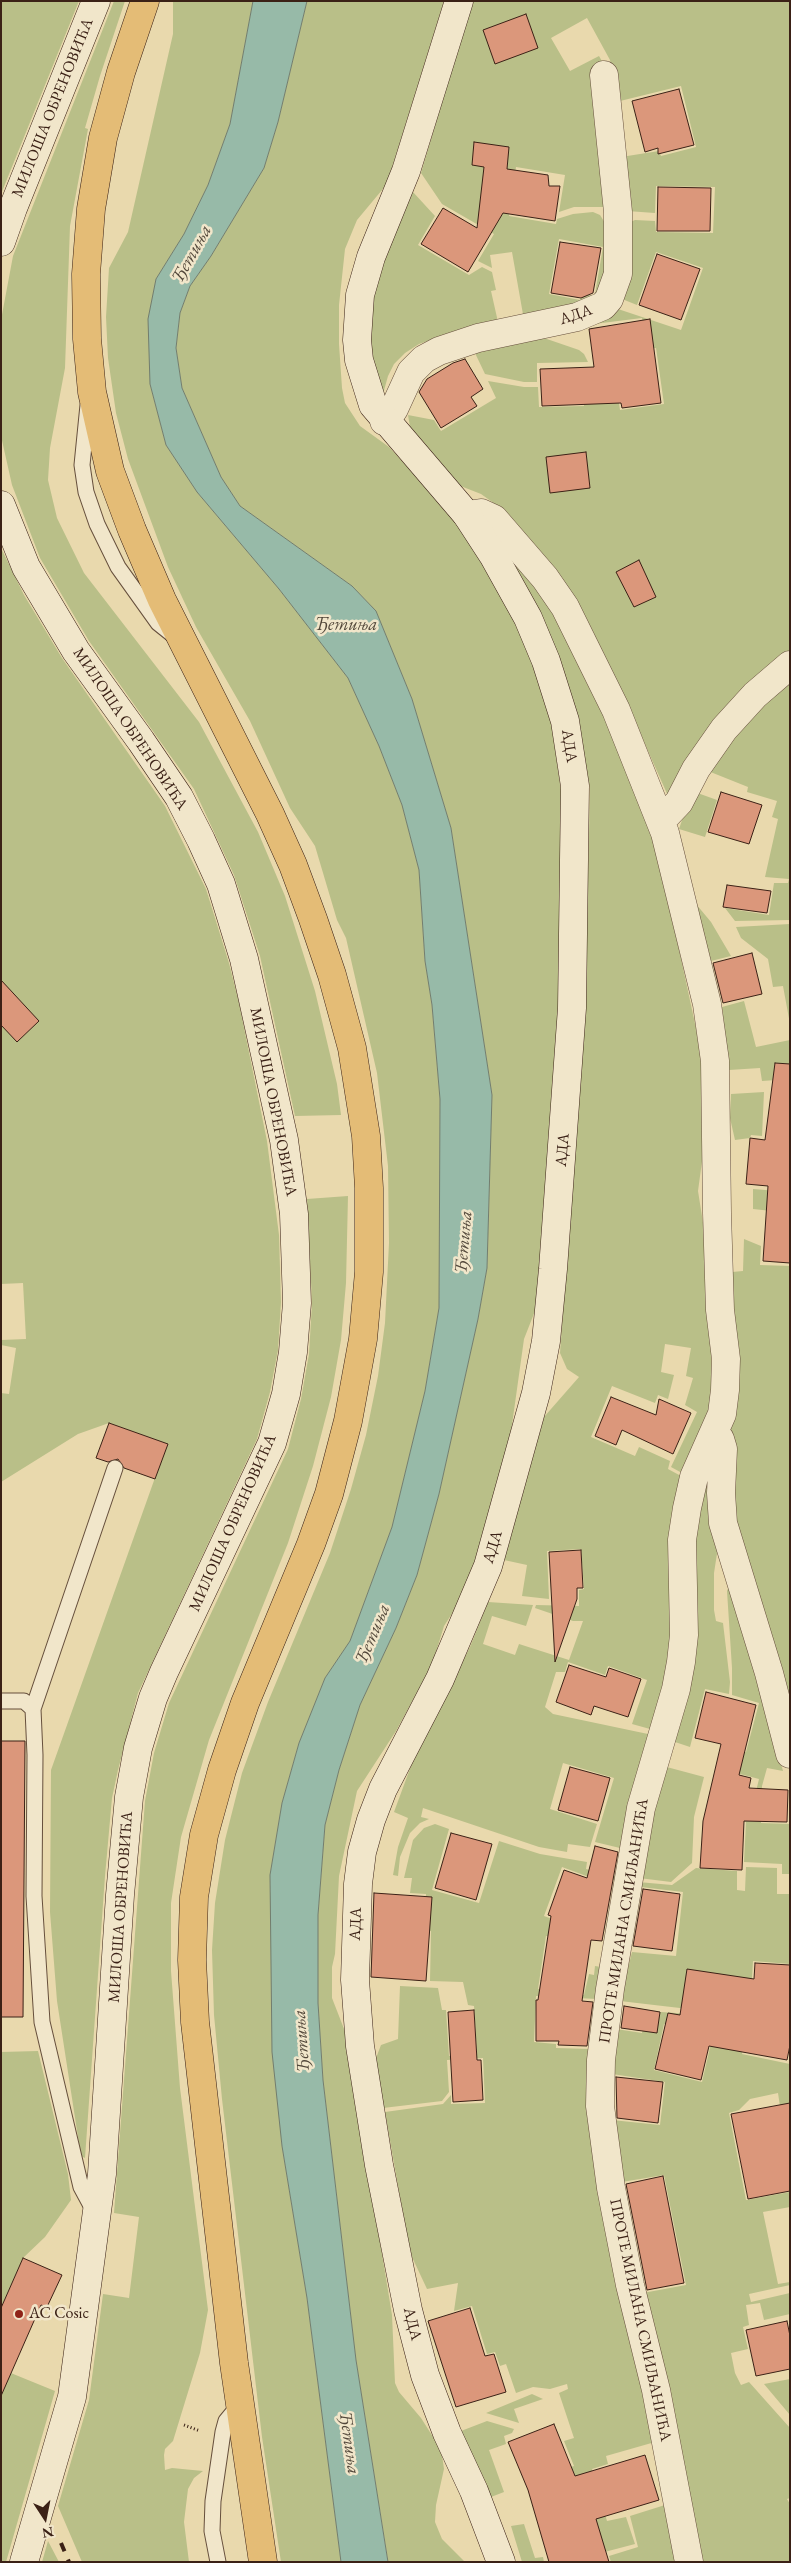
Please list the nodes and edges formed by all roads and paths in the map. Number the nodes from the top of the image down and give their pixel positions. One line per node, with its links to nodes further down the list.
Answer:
1 (96, 1): 5 (street, МИЛОША ОБРЕНОВИЋА)
2 (145, 1): 17 (main road)
3 (459, 1): 6 (street, АДА)
4 (604, 75): 6 (street, АДА)
5 (1, 242)
6 (384, 421): 8 (street, АДА)
7 (1, 505): 16 (street, МИЛОША ОБРЕНОВИЋА)
8 (467, 515): 10 (street); 23 (street, АДА)
9 (790, 665): 10 (street)
10 (661, 821): 11 (street)
11 (714, 1434): 15 (street); 24 (street, ПРОТЕ МИЛАНА СМИЉАНИЋА)
12 (115, 1468): 14 (lane)
13 (1, 1700): 14 (lane)
14 (33, 1709): 16 (lane)
15 (790, 1754)
16 (97, 2217): 20 (street, МИЛОША ОБРЕНОВИЋА)
17 (240, 2404): 21 (lane); 22 (main road)
18 (184, 2425): 19 (path)
19 (200, 2430)
20 (24, 2562)
21 (218, 2562)
22 (263, 2562)
23 (502, 2562)
24 (690, 2562)

